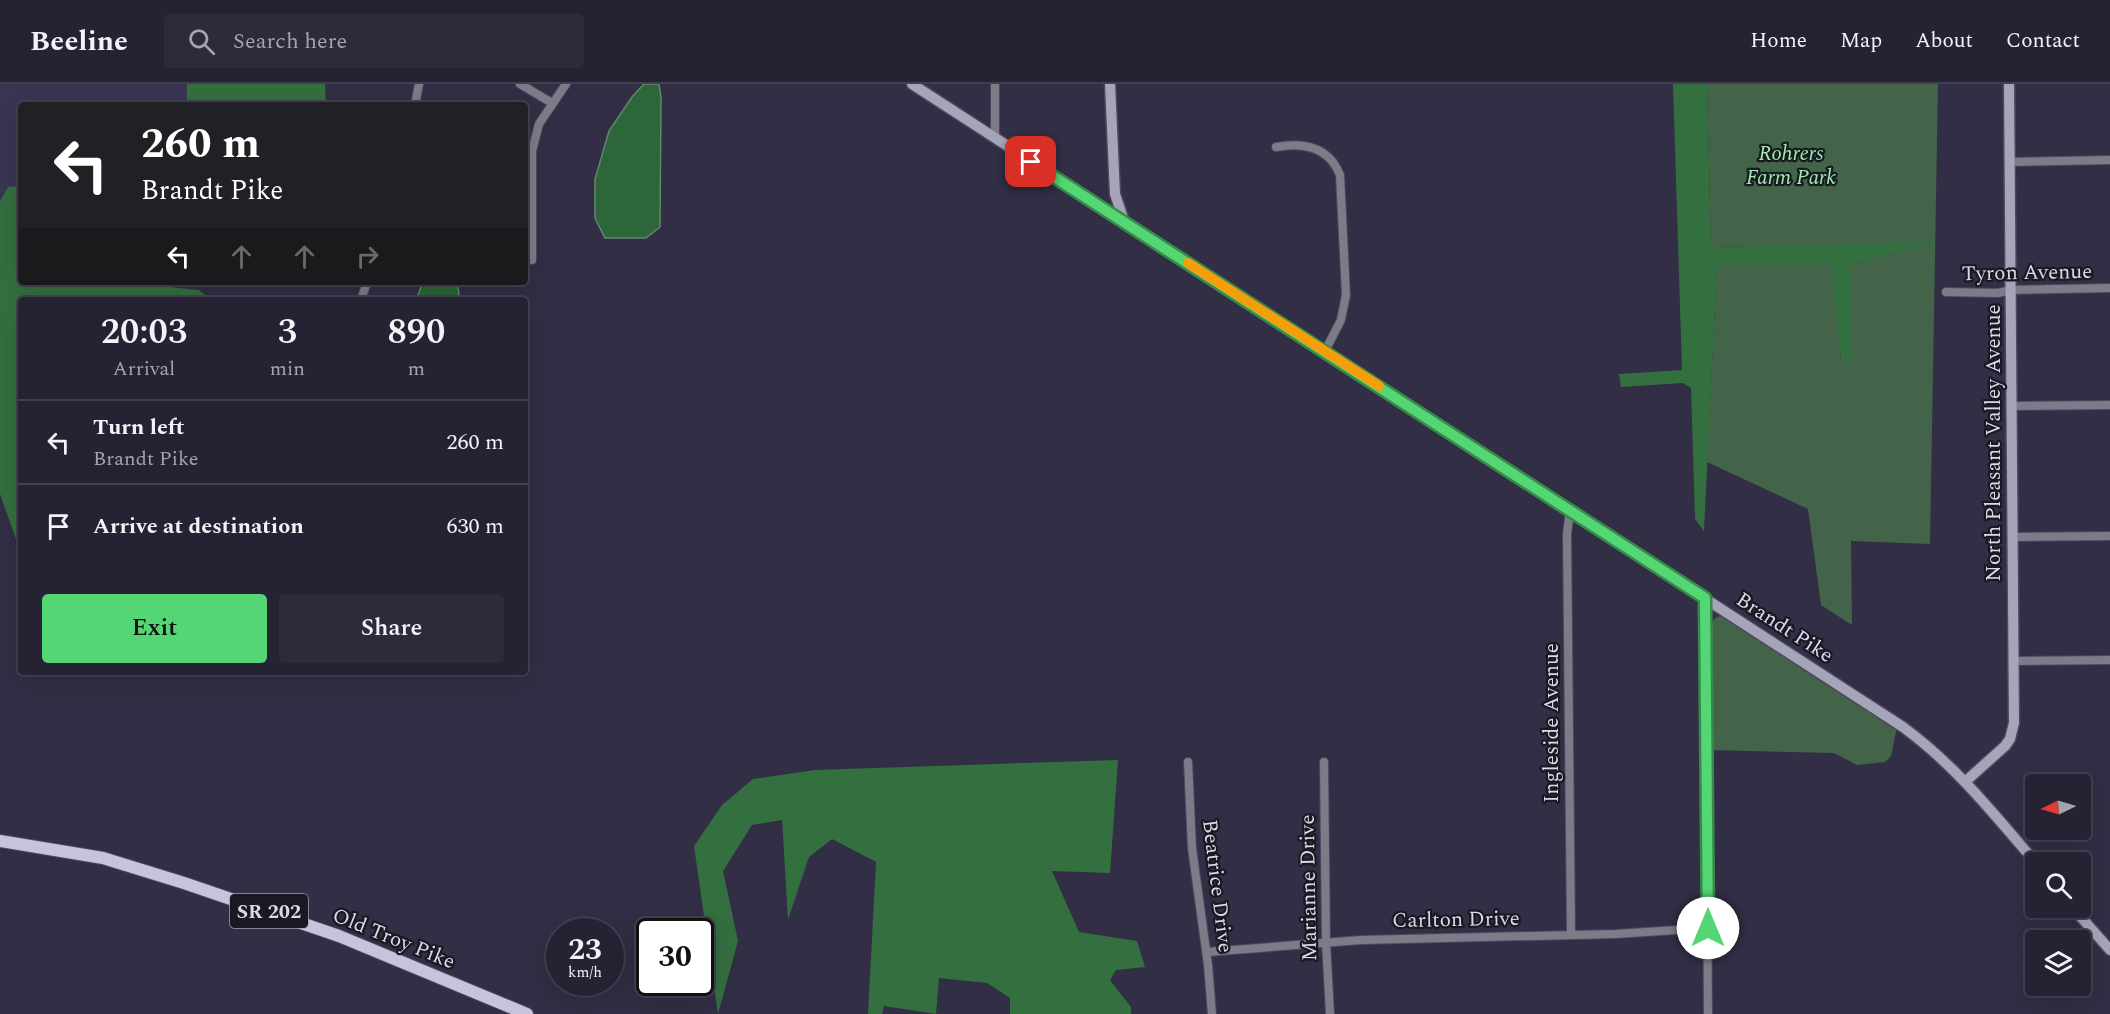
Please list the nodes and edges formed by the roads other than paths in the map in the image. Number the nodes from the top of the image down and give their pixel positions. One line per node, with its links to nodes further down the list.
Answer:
1 (419, 84): 8 (street)
2 (520, 84): 9 (street)
3 (566, 84): 9 (street)
4 (912, 84): 10 (main road, Brandt Pike)
5 (995, 84): 10 (street)
6 (1110, 84): 14 (main road)
7 (2009, 84): 13 (main road, North Pleasant Valley Avenue)
8 (416, 102)
9 (552, 103): 15 (street)
10 (995, 138): 14 (main road, Brandt Pike)
11 (1276, 147): 19 (street)
12 (2110, 160): 13 (street)
13 (2010, 162): 17 (main road, North Pleasant Valley Avenue)
14 (1124, 221): 19 (main road, Brandt Pike)
15 (532, 260)
16 (2110, 288): 17 (street, Tyron Avenue)
17 (2011, 290): 18 (street, Tyron Avenue); 21 (main road, North Pleasant Valley Avenue)
18 (1946, 292)
19 (1325, 351): 22 (main road, Brandt Pike)
20 (2110, 405): 21 (street)
21 (2012, 406): 24 (main road, North Pleasant Valley Avenue)
22 (1570, 510): 25 (main road, Brandt Pike); 35 (street, Ingleside Avenue)
23 (2110, 536): 24 (street)
24 (2013, 537): 27 (main road, North Pleasant Valley Avenue)
25 (1705, 598): 30 (main road, Brandt Pike); 34 (street)
26 (2110, 660): 27 (street)
27 (2014, 661): 30 (main road, North Pleasant Valley Avenue)
28 (1188, 762): 38 (street, Beatrice Drive)
29 (1324, 762): 36 (street, Marianne Drive)
30 (1966, 781): 32 (main road, Brandt Pike)
31 (0, 841): 39 (main road, Old Troy Pike / SR 202)
32 (2027, 852)
33 (2082, 918): 37 (main road)
34 (1708, 928): 35 (street, Carlton Drive); 42 (street)
35 (1572, 935): 36 (street, Carlton Drive)
36 (1326, 942): 38 (street, Carlton Drive); 41 (street, Marianne Drive)
37 (2110, 950)
38 (1206, 952): 40 (street, Beatrice Drive)
39 (527, 1014)
40 (1212, 1014)
41 (1330, 1014)
42 (1708, 1014)

